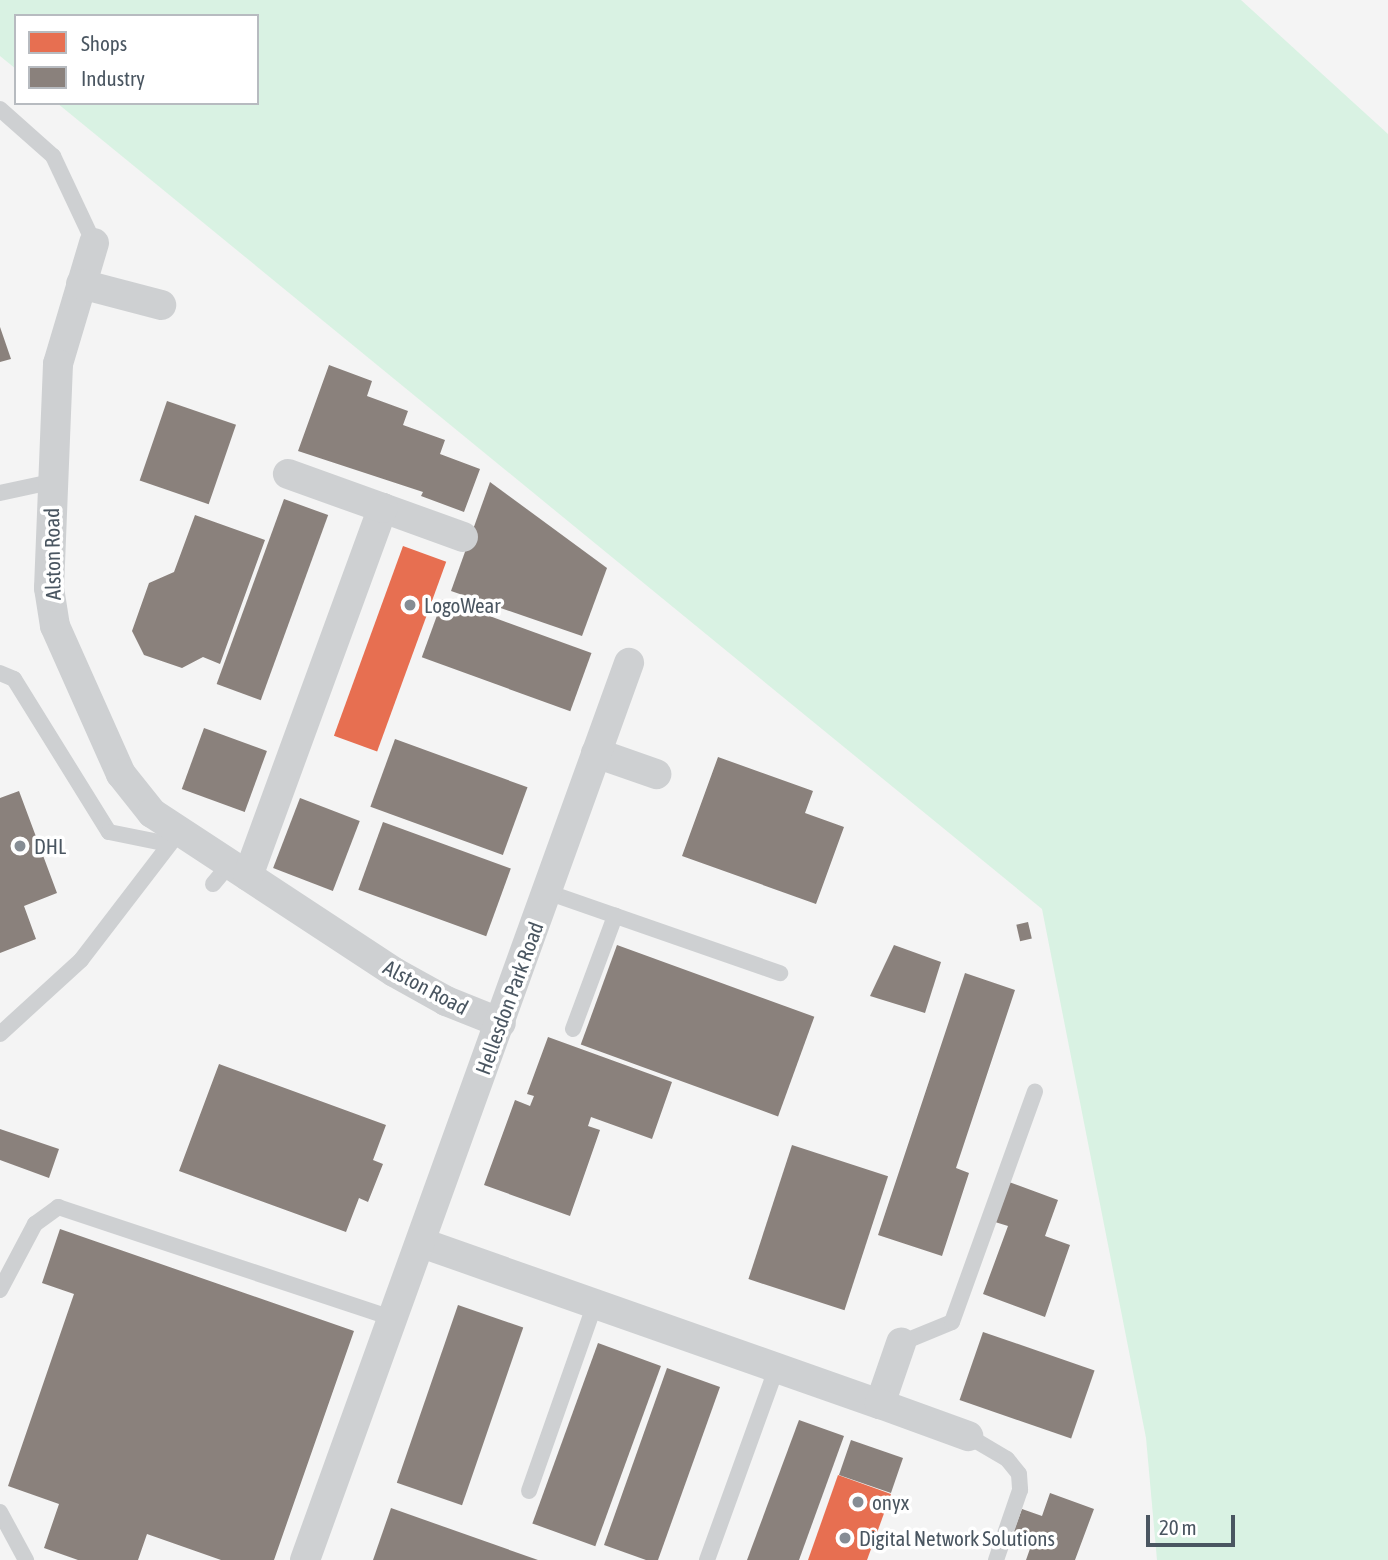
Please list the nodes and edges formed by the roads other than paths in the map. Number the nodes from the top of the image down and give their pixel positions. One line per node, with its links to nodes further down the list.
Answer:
1 (0, 109): 2 (lane)
2 (94, 243): 3 (street, Alston Road)
3 (81, 284): 4 (street); 6 (street, Alston Road)
4 (162, 305)
5 (288, 474): 8 (street)
6 (51, 482): 7 (lane); 14 (street, Alston Road)
7 (0, 493)
8 (383, 508): 9 (street); 15 (street)
9 (463, 537)
10 (629, 663): 12 (street, Hellesdon Park Road)
11 (0, 673): 14 (lane)
12 (596, 753): 13 (street); 16 (street, Hellesdon Park Road)
13 (656, 774)
14 (174, 837): 15 (street, Alston Road); 21 (lane)
15 (230, 875): 19 (street, Alston Road)
16 (547, 892): 17 (lane); 19 (street, Hellesdon Park Road)
17 (615, 916): 18 (lane); 20 (lane)
18 (780, 973)
19 (501, 1023): 23 (street, Hellesdon Park Road)
20 (573, 1029)
21 (0, 1034)
22 (1035, 1092): 27 (lane)
23 (422, 1243): 25 (street); 26 (street, Hellesdon Park Road)
24 (0, 1290): 26 (lane)
25 (595, 1304): 28 (street); 31 (lane)
26 (394, 1319): 34 (street, Hellesdon Park Road)
27 (901, 1343): 29 (street)
28 (777, 1367): 29 (street); 35 (lane)
29 (880, 1404): 30 (street)
30 (968, 1436): 36 (lane)
31 (529, 1491)
32 (0, 1512): 33 (lane)
33 (26, 1560)
34 (305, 1560)
35 (706, 1560)
36 (996, 1560)

